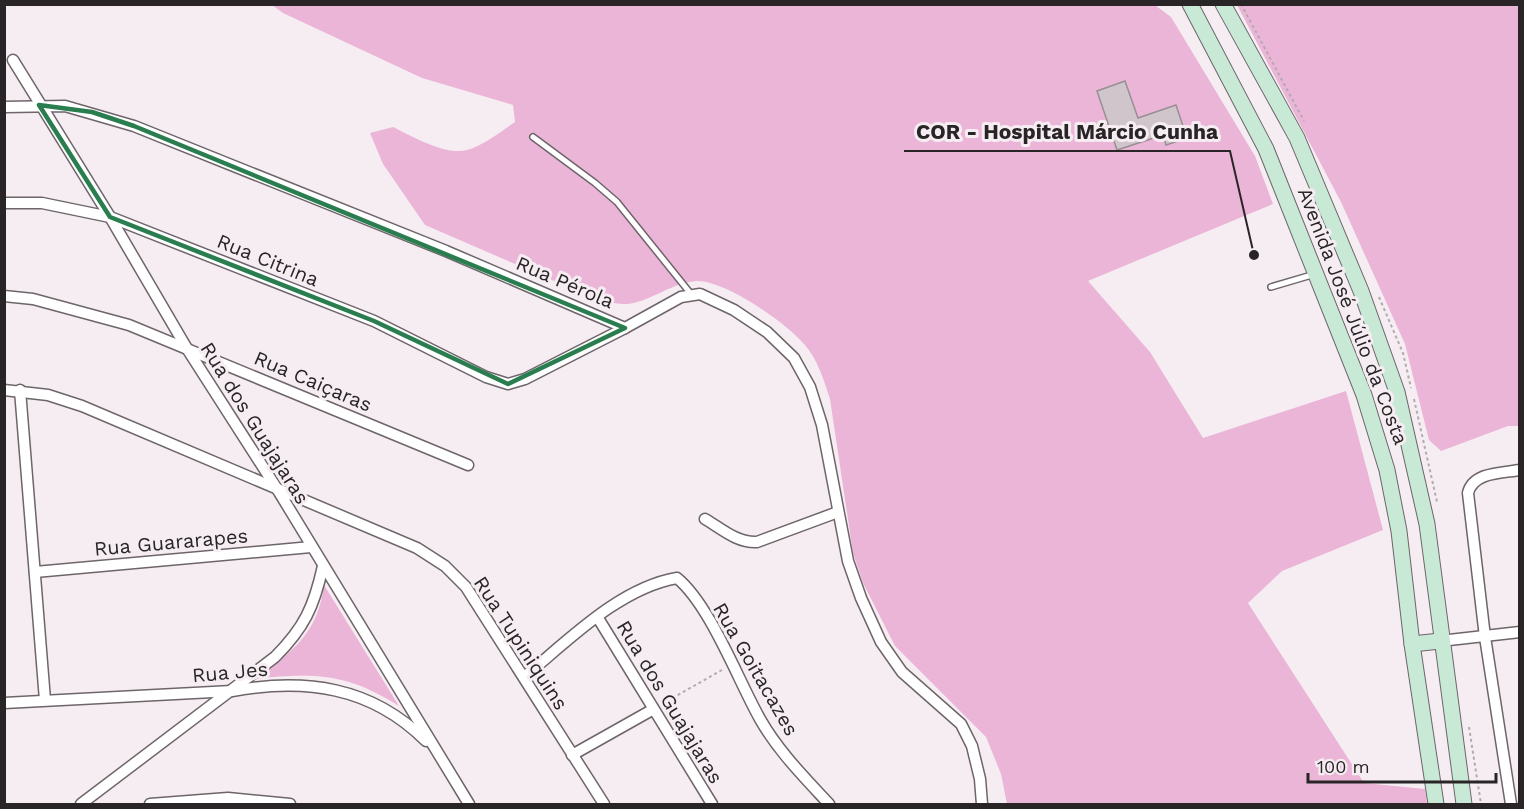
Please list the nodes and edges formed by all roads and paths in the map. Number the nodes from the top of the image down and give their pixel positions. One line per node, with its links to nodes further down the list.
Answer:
1 (1190, 4): 9 (main road, Avenida José Júlio da Costa)
2 (1223, 4): 28 (main road, Avenida José Júlio da Costa)
3 (13, 60): 4 (street, Rua dos Guajajaras)
4 (39, 105): 5 (street, Rua Pérola); 8 (street, Rua dos Guajajaras); 13 (street, Rua Pérola)
5 (4, 107)
6 (532, 137): 11 (lane)
7 (4, 203): 8 (street, Rua Citrina)
8 (110, 217): 13 (street, Rua Citrina); 14 (street, Rua dos Guajajaras)
9 (1317, 274): 10 (lane); 29 (main road, Avenida José Júlio da Costa)
10 (1271, 287)
11 (692, 294): 13 (street, Rua Pérola); 20 (street)
12 (4, 296): 14 (street, Rua Caiçaras)
13 (625, 328)
14 (186, 347): 17 (street, Rua Caiçaras); 19 (street, Rua dos Guajajaras)
15 (4, 390): 16 (street, Rua Tupiniquins)
16 (20, 390): 19 (street, Rua Tupiniquins); 24 (street)
17 (468, 465)
18 (1520, 470): 27 (street)
19 (279, 492): 22 (street, Rua dos Guajajaras); 31 (street, Rua Tupiniquins)
20 (838, 512): 21 (street); 46 (street)
21 (705, 519)
22 (311, 547): 23 (street, Rua dos Guajajaras); 24 (street, Rua Guararapes)
23 (323, 566): 32 (street); 36 (street, Rua dos Guajajaras)
24 (35, 572): 33 (street)
25 (598, 618): 30 (street, Rua Goitacazes); 31 (street); 35 (street, Rua dos Guajajaras)
26 (1520, 632): 27 (street)
27 (1485, 637): 28 (street); 49 (street)
28 (1440, 641): 29 (main road); 48 (main road, Avenida José Júlio da Costa)
29 (1412, 644): 47 (main road, Avenida José Júlio da Costa)
30 (733, 664): 35 (path); 45 (street, Rua Goitacazes)
31 (524, 677): 37 (street, Rua Tupiniquins)
32 (232, 691): 33 (street, Rua Jes); 36 (street, Rua Jes); 39 (street)
33 (45, 700): 34 (street, Rua Jes)
34 (4, 703)
35 (652, 710): 37 (street); 44 (street, Rua dos Guajajaras)
36 (438, 754): 42 (street, Rua dos Guajajaras)
37 (572, 755): 43 (street, Rua Tupiniquins)
38 (249, 803): 40 (street); 41 (street)
39 (81, 804)
40 (150, 804)
41 (290, 804)
42 (469, 804)
43 (604, 804)
44 (712, 804)
45 (829, 804)
46 (982, 804)
47 (1436, 804)
48 (1464, 804)
49 (1511, 804)

